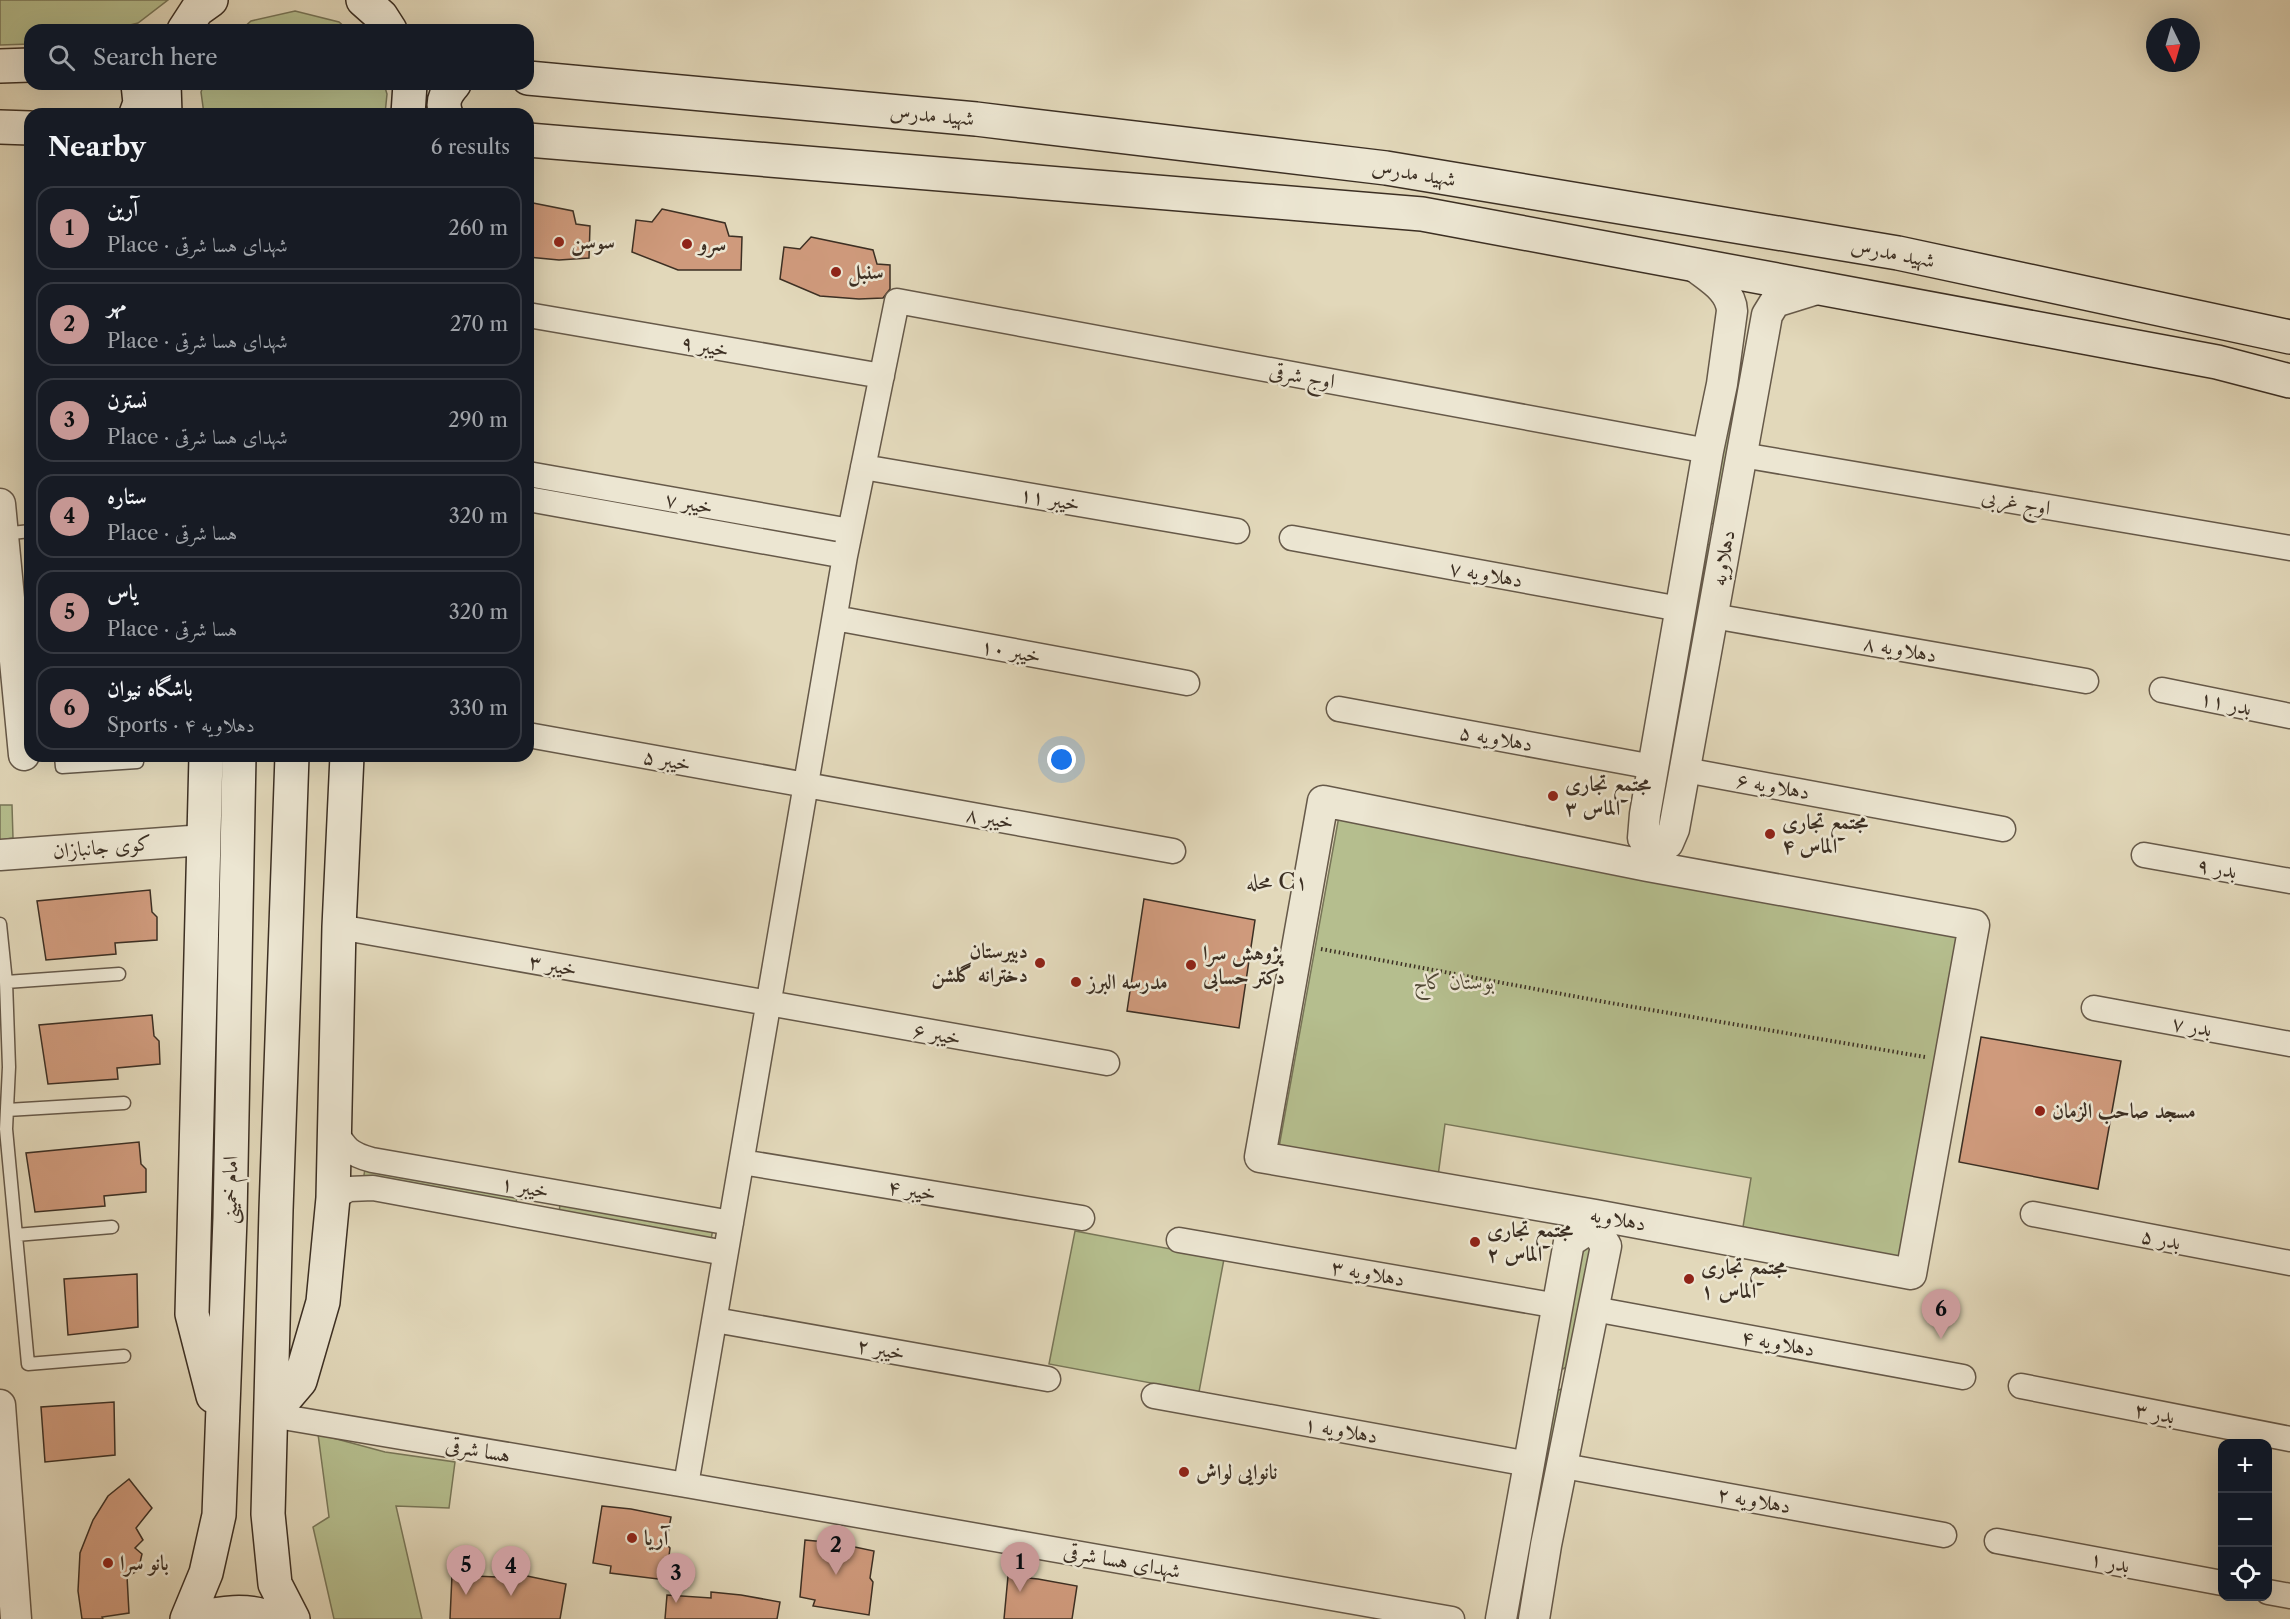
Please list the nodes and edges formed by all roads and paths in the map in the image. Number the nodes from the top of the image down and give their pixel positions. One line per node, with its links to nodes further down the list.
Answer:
1 (211, 0): 3 (main road)
2 (363, 0): 4 (main road)
3 (188, 24)
4 (386, 24)
5 (24, 65): 6 (main road)
6 (0, 66)
7 (534, 79): 22 (main road, شهید مدرس)
8 (139, 90): 12 (main road)
9 (164, 90): 13 (main road)
10 (410, 90): 14 (main road)
11 (449, 90): 15 (main road)
12 (138, 108)
13 (165, 108)
14 (408, 108)
15 (444, 108)
16 (0, 127): 17 (main road)
17 (24, 128)
18 (534, 140): 19 (main road, شهید مدرس)
19 (1693, 265): 20 (main road, شهید مدرس); 25 (street, دهلاویه)
20 (1820, 288): 24 (main road, شهید مدرس); 26 (street, دهلاویه)
21 (534, 316): 23 (street, خیبر ۹)
22 (2290, 337)
23 (882, 376): 27 (street, اوج شرقی); 29 (street)
24 (2290, 381)
25 (1722, 384): 26 (street); 27 (street, دهلاویه)
26 (1753, 395): 28 (street, دهلاویه)
27 (1708, 451): 35 (street, دهلاویه)
28 (1742, 455): 40 (street, دهلاویه); 41 (street, اوج غربی)
29 (863, 467): 36 (street); 37 (street, خیبر ۱۱)
30 (534, 475): 31 (street, خیبر ۷)
31 (599, 487): 34 (street); 36 (street, خیبر ۷)
32 (534, 501): 34 (street, خیبر ۷)
33 (0, 504): 38 (street)
34 (594, 511): 42 (street, خیبر ۷)
35 (1694, 530): 40 (street); 44 (street, دهلاویه)
36 (850, 531): 42 (street)
37 (1237, 531)
38 (16, 533): 43 (street)
39 (1292, 538): 44 (street, دهلاویه ۷)
40 (1727, 539): 45 (street, دهلاویه)
41 (2290, 548)
42 (845, 556): 46 (street)
43 (4, 597): 53 (street)
44 (1680, 609): 49 (street, دهلاویه)
45 (1713, 616): 47 (street, دهلاویه ۸); 51 (street, دهلاویه)
46 (835, 618): 48 (street, خیبر ۱۰); 64 (street)
47 (2086, 681)
48 (1187, 683)
49 (1666, 690): 51 (street); 62 (street, دهلاویه)
50 (2162, 690): 54 (street, بدر ۱۱)
51 (1698, 699): 63 (street, دهلاویه)
52 (1339, 709): 62 (street, دهلاویه ۵)
53 (24, 711)
54 (2290, 716)
55 (534, 736): 64 (street, خیبر ۵)
56 (62, 762): 57 (lane)
57 (137, 762)
58 (206, 762): 66 (main road)
59 (239, 762): 112 (main road, امام خمینی)
60 (292, 762): 111 (main road)
61 (347, 762): 73 (main road)
62 (1653, 767): 70 (street, دهلاویه)
63 (1685, 770): 65 (street, دهلاویه ۶); 70 (street, دهلاویه)
64 (807, 785): 67 (street, خیبر ۸); 77 (street)
65 (2003, 829)
66 (204, 840): 68 (street, کوی جانبازان); 112 (main road)
67 (1173, 851)
68 (0, 855)
69 (2144, 855): 71 (street, بدر ۹)
70 (1649, 858): 74 (street, دهلاویه); 80 (street, دهلاویه)
71 (2290, 881)
72 (0, 924): 76 (lane)
73 (339, 927): 77 (street, خیبر ۳); 85 (main road)
74 (1298, 945): 80 (path); 93 (street, دهلاویه)
75 (119, 974): 76 (lane)
76 (6, 982): 82 (lane)
77 (767, 1004): 81 (street, خیبر ۶); 87 (street)
78 (2094, 1008): 79 (street, بدر ۷)
79 (2290, 1044)
80 (1949, 1061): 93 (street, دهلاویه)
81 (1107, 1063)
82 (5, 1066): 84 (lane)
83 (124, 1103): 84 (lane)
84 (8, 1110): 96 (lane)
85 (333, 1128): 86 (street); 89 (main road)
86 (362, 1158): 88 (street, خیبر ۱); 89 (street)
87 (742, 1162): 92 (street, خیبر ۴); 94 (street)
88 (546, 1190): 91 (street); 94 (street, خیبر ۱)
89 (344, 1193): 91 (street, خیبر ۱); 111 (main road)
90 (2033, 1214): 99 (street, بدر ۵)
91 (543, 1218): 98 (street, خیبر ۱)
92 (1082, 1218)
93 (1594, 1220): 100 (street, دهلاویه); 101 (street, دهلاویه)
94 (731, 1223): 98 (street)
95 (112, 1227): 96 (lane)
96 (16, 1235): 103 (lane)
97 (1179, 1240): 100 (street, دهلاویه ۳)
98 (725, 1253): 102 (street)
99 (2290, 1263)
100 (1558, 1306): 105 (street, دهلاویه)
101 (1594, 1309): 104 (street, دهلاویه ۴); 107 (street, دهلاویه)
102 (715, 1320): 106 (street, خیبر ۲); 116 (street)
103 (124, 1356)
104 (1963, 1377)
105 (1545, 1378): 107 (street); 114 (street, دهلاویه)
106 (1047, 1379)
107 (1579, 1386): 115 (street, دهلاویه)
108 (2021, 1386): 113 (street, بدر ۳)
109 (1154, 1396): 114 (street, دهلاویه ۱)
110 (0, 1405): 124 (street)
111 (271, 1415): 116 (street, هسا شرقی); 128 (main road)
112 (222, 1430): 125 (main road, امام خمینی)
113 (2290, 1438)
114 (1529, 1464): 118 (street, دهلاویه)
115 (1564, 1466): 117 (street, دهلاویه ۲); 120 (street, دهلاویه)
116 (686, 1485): 129 (street, شهدای هسا شرقی)
117 (1944, 1535)
118 (1516, 1539): 120 (street); 130 (street, دهلاویه)
119 (1997, 1541): 121 (street, بدر ۱)
120 (1546, 1545): 131 (street, دهلاویه)
121 (2218, 1582)
122 (2272, 1593): 123 (street)
123 (2290, 1596)
124 (15, 1619)
125 (187, 1619)
126 (195, 1619): 127 (main road)
127 (272, 1619)
128 (293, 1619)
129 (1452, 1619)
130 (1501, 1619)
131 (1534, 1619)

